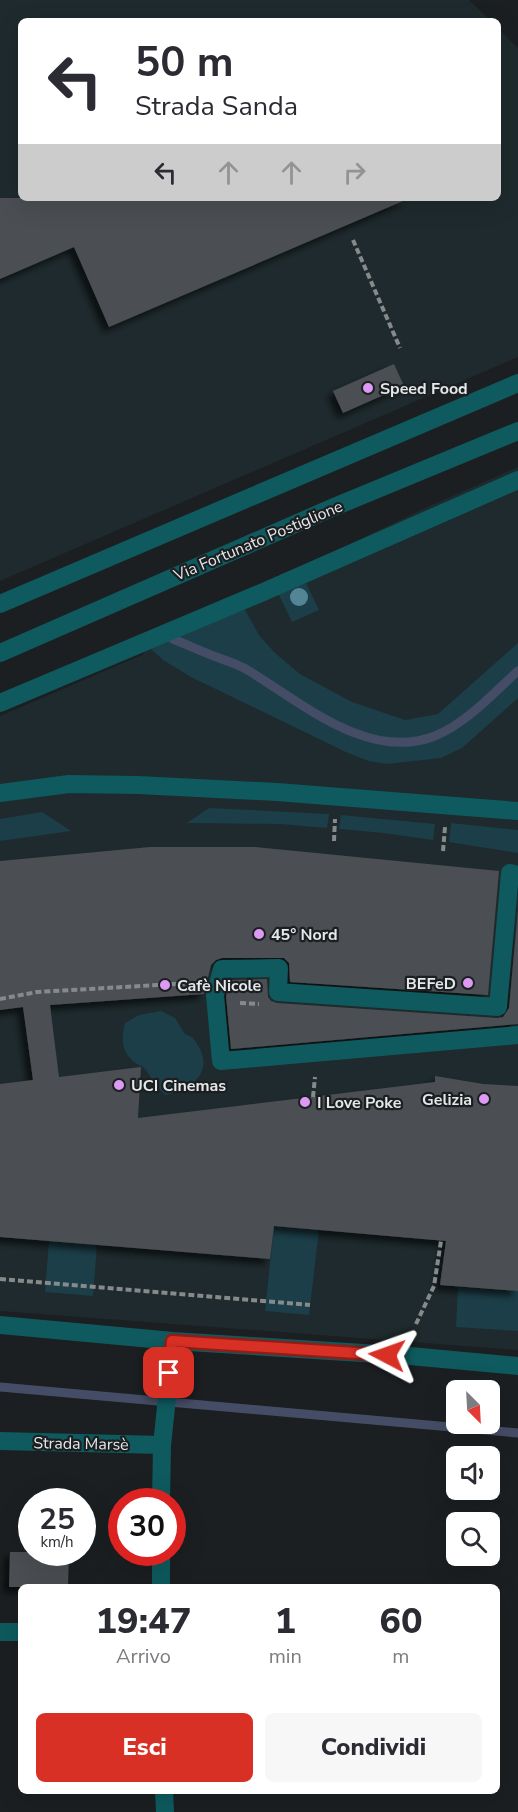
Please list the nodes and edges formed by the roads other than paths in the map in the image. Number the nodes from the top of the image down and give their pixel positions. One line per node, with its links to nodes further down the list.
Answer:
1 (518, 383): 4 (street)
2 (518, 431): 5 (street, Via Fortunato Postiglione)
3 (518, 480): 6 (street)
4 (0, 604)
5 (0, 653)
6 (0, 703)
7 (0, 793): 8 (street)
8 (518, 811)
9 (518, 875): 10 (street)
10 (518, 1035)
11 (0, 1324): 12 (street)
12 (172, 1341): 13 (street); 14 (street)
13 (518, 1366)
14 (163, 1436): 15 (street, Strada Marsè); 16 (street)
15 (0, 1441)
16 (161, 1488)
17 (161, 1566): 18 (street)
18 (160, 1584)
19 (0, 1632): 20 (street)
20 (18, 1632)
21 (164, 1794): 22 (street)
22 (165, 1812)

